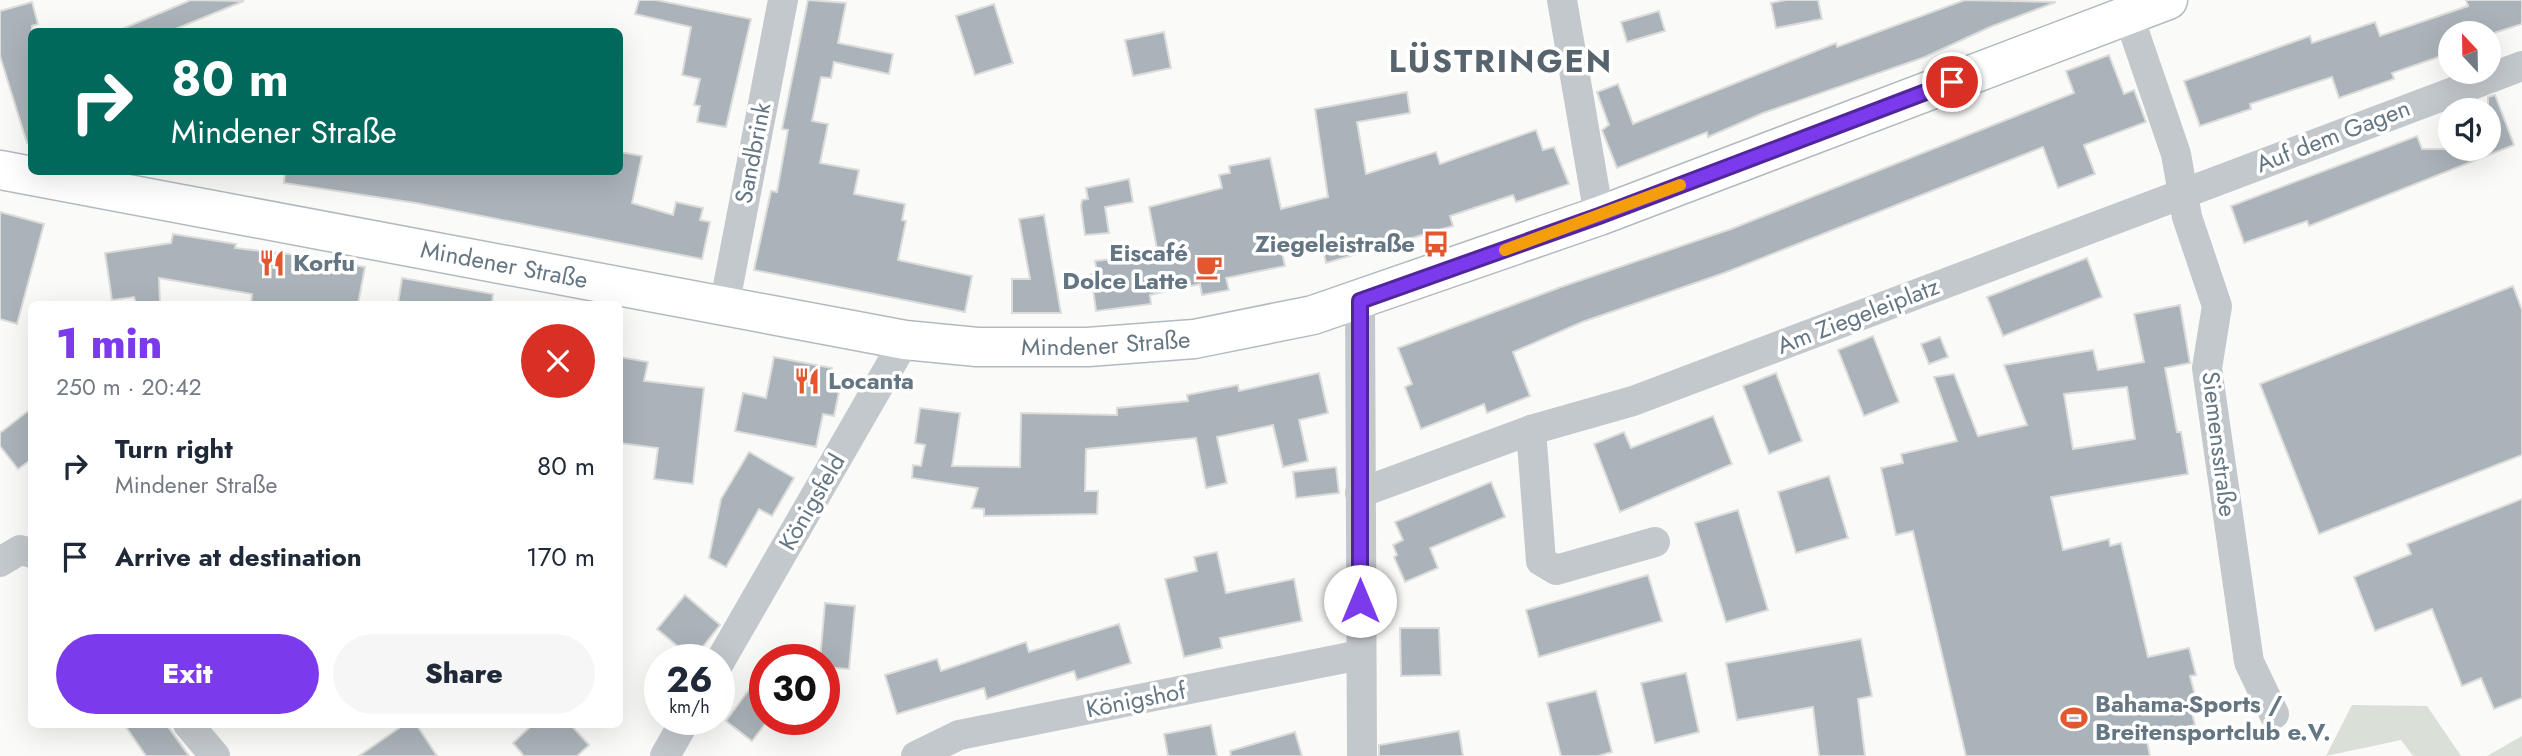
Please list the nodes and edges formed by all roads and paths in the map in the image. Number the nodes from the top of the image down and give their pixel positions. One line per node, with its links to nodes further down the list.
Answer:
1 (783, 0): 10 (street, Sandbrink)
2 (1562, 0): 8 (street)
3 (2168, 0): 4 (main road, Mindener Straße)
4 (2128, 15): 7 (street, Siemensstraße); 8 (main road, Mindener Straße)
5 (2522, 65): 7 (street, Auf dem Gagen)
6 (0, 170): 10 (main road, Mindener Straße)
7 (2183, 193): 12 (street, Am Ziegeleiplatz); 19 (street, Siemensstraße)
8 (1599, 216): 9 (main road, Mindener Straße)
9 (1360, 301): 11 (main road, Mindener Straße); 13 (street)
10 (724, 307): 11 (main road, Mindener Straße)
11 (905, 340): 17 (street, Königsfeld)
12 (1531, 430): 13 (street, Am Ziegeleiplatz); 14 (street)
13 (1360, 493): 18 (street)
14 (1655, 542)
15 (28, 551): 16 (street)
16 (0, 562)
17 (730, 644)
18 (1360, 655): 24 (street, Königshof); 25 (street)
19 (2274, 714)
20 (191, 728): 22 (street)
21 (677, 735): 23 (street)
22 (215, 756)
23 (665, 756)
24 (916, 756)
25 (1362, 756)

